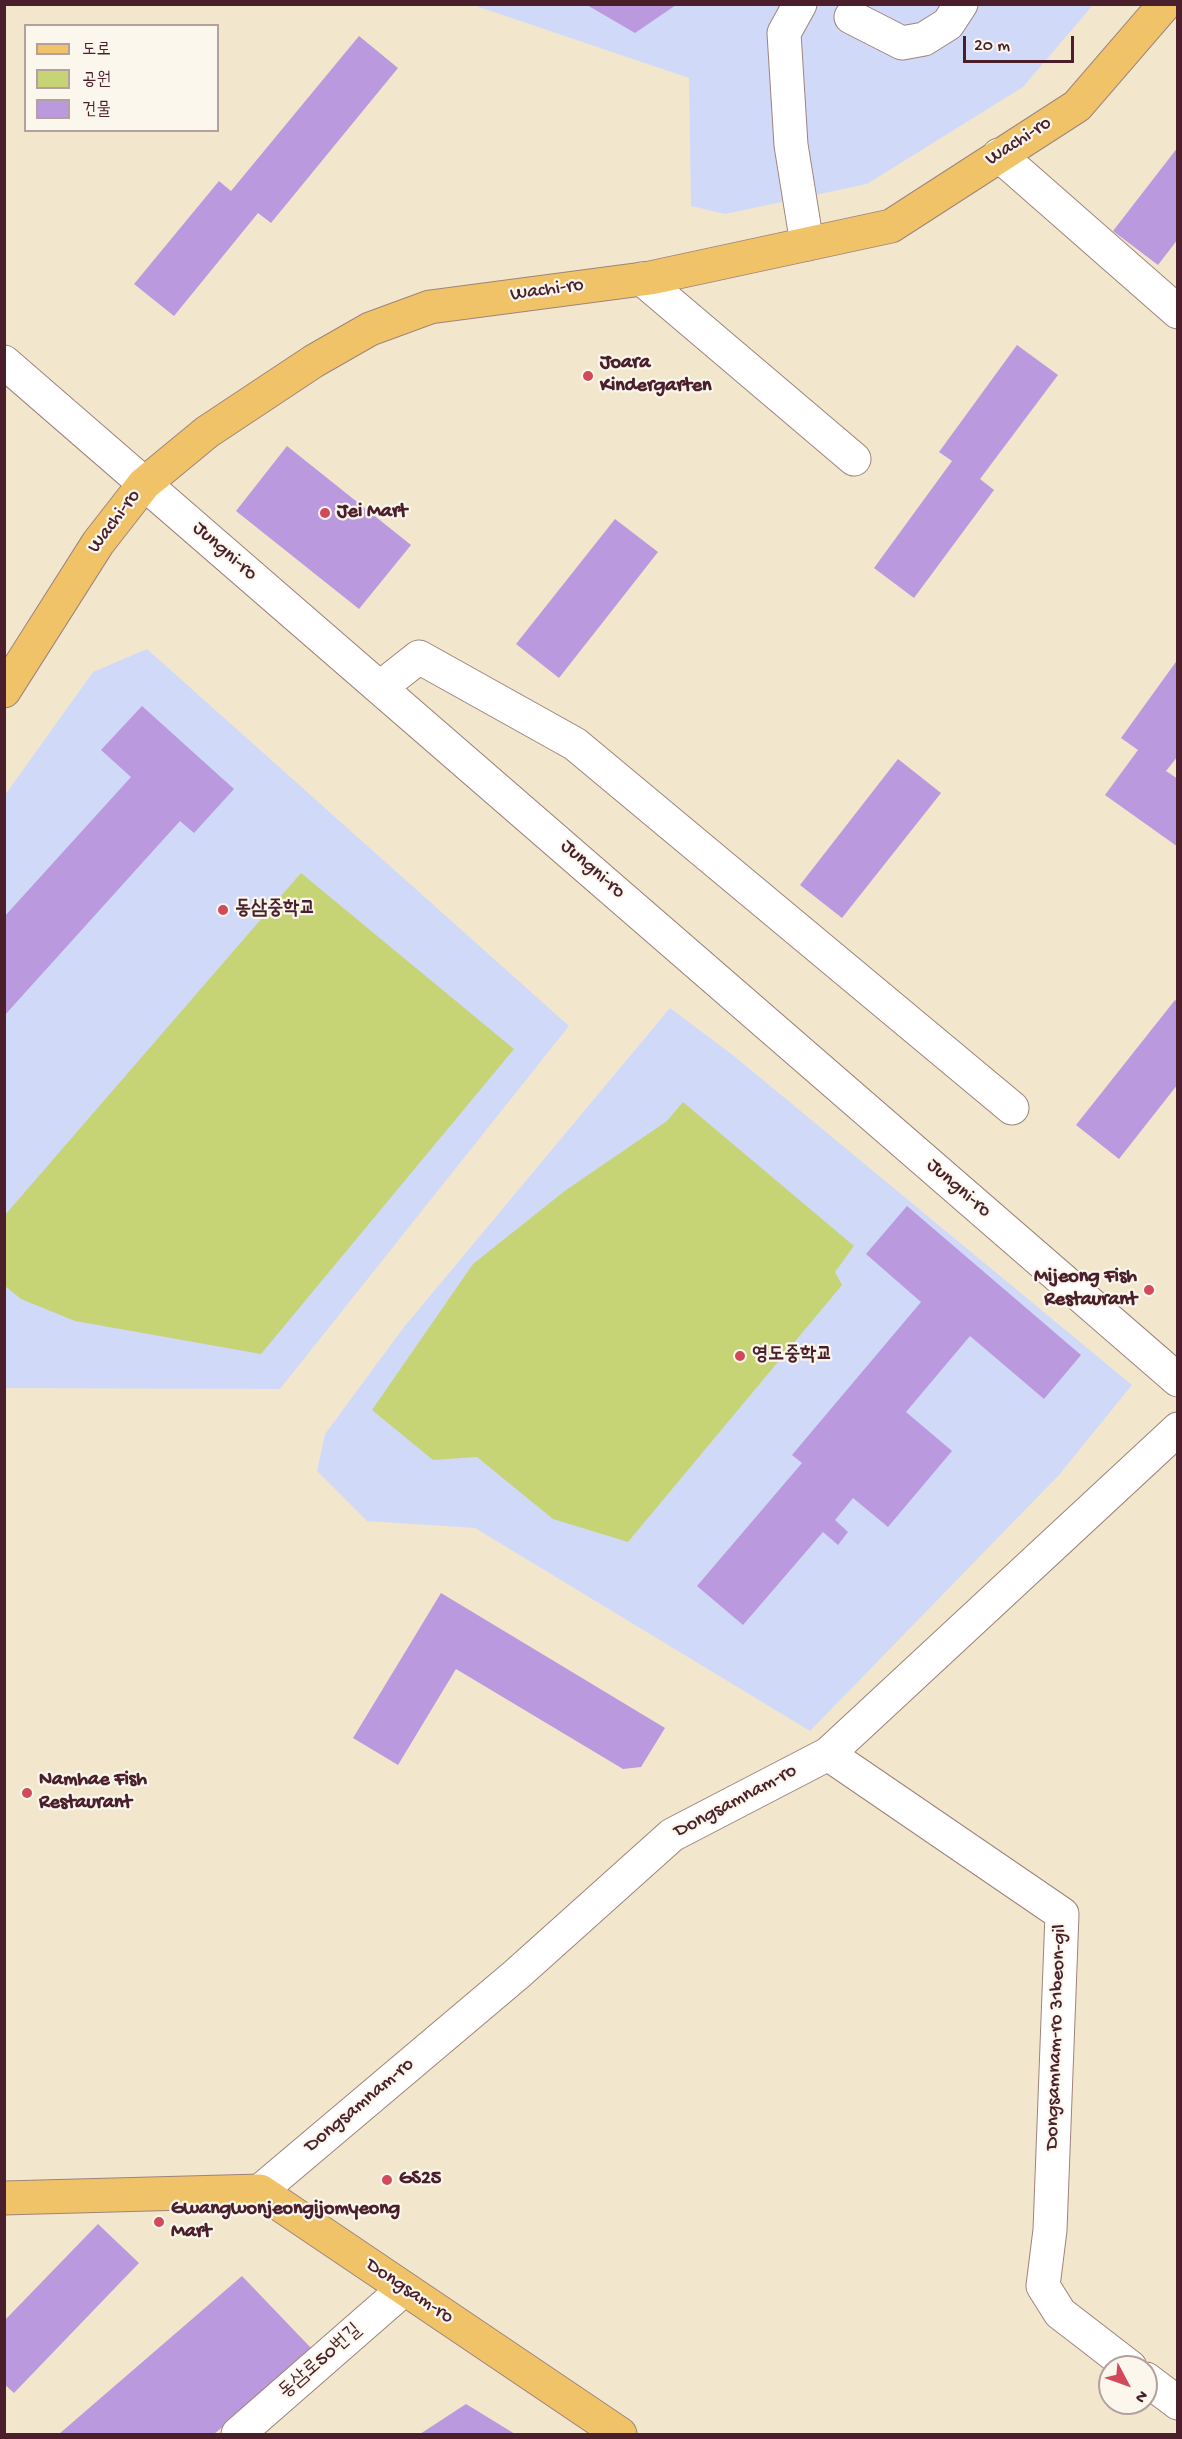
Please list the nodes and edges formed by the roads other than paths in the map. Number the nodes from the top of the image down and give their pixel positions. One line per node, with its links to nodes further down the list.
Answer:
1 (800, 4): 6 (street)
2 (961, 4): 4 (street)
3 (1165, 4): 5 (main road, Wachi-ro)
4 (850, 17)
5 (999, 155): 6 (main road, Wachi-ro); 8 (street)
6 (807, 244): 7 (main road, Wachi-ro)
7 (642, 279): 10 (street); 11 (main road, Wachi-ro)
8 (1178, 312)
9 (4, 362): 11 (street, Jungni-ro)
10 (854, 459)
11 (144, 484): 12 (street, Jungni-ro); 13 (main road, Wachi-ro)
12 (381, 687): 14 (street); 15 (street, Jungni-ro)
13 (4, 691)
14 (1012, 1108)
15 (1178, 1380)
16 (1178, 1429): 17 (street, Dongsamnam-ro)
17 (828, 1754): 18 (street, Dongsamnam-ro); 21 (street, Dongsamnam-ro 31beon-gil)
18 (260, 2191): 19 (main road); 20 (main road, Dongsam-ro)
19 (4, 2198)
20 (404, 2289): 24 (street, 동삼로50번길); 25 (main road, Dongsam-ro)
21 (1114, 2355)
22 (1158, 2388): 23 (street)
23 (1178, 2403)
24 (238, 2434)
25 (620, 2434)

